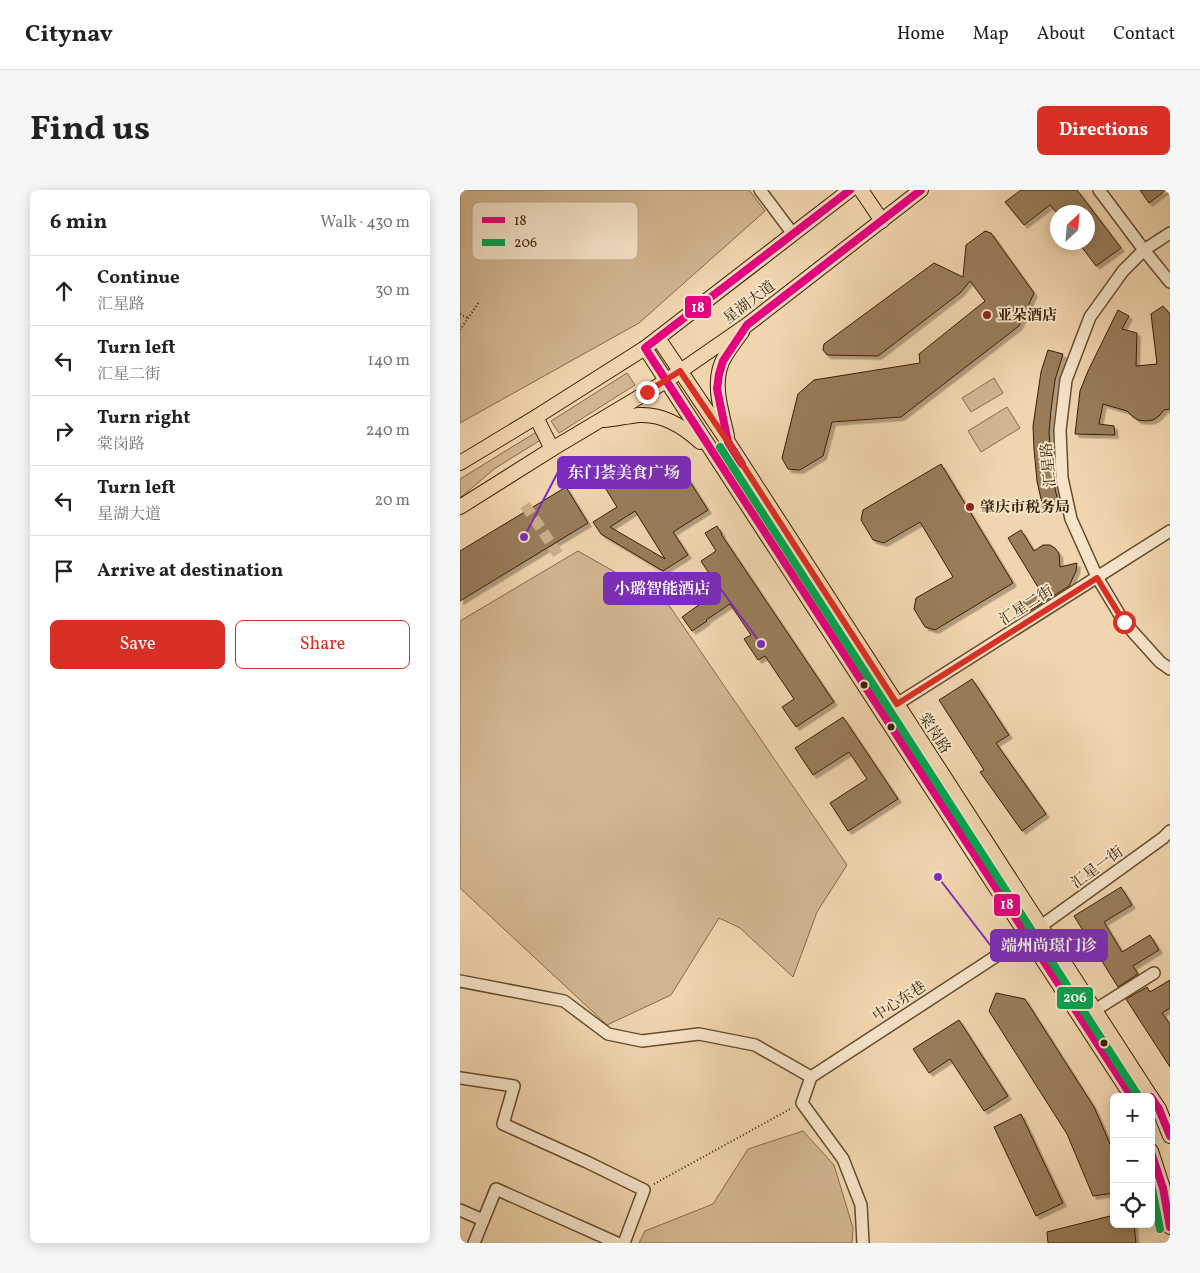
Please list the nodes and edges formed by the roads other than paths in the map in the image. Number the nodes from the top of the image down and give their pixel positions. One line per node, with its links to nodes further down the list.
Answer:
1 (760, 190): 8 (street)
2 (850, 190): 8 (main road, 星湖大道)
3 (861, 190): 6 (main road)
4 (922, 190): 6 (main road, 星湖大道)
5 (1099, 190): 9 (street)
6 (882, 221): 11 (main road, 星湖大道)
7 (1170, 233): 9 (street, 汇星路)
8 (793, 234): 12 (main road, 星湖大道)
9 (1144, 250): 10 (street); 24 (street, 汇星路)
10 (1170, 282)
11 (747, 326): 14 (main road, 星湖大道); 18 (main road)
12 (658, 338): 13 (main road, 星湖大道); 14 (main road, 棠岗路)
13 (645, 348): 15 (main road, 棠岗路); 16 (main road, 星湖大道)
14 (680, 371): 15 (main road, 星湖大道); 18 (main road, 棠岗路)
15 (666, 381): 17 (main road, 星湖大道); 20 (main road, 棠岗路)
16 (536, 417): 19 (main road); 21 (main road, 星湖大道)
17 (599, 421): 19 (main road, 星湖大道); 20 (main road)
18 (728, 442): 25 (main road, 棠岗路)
19 (552, 449): 22 (main road, 星湖大道)
20 (712, 452): 26 (main road, 棠岗路)
21 (460, 463)
22 (460, 507)
23 (1170, 531): 24 (street, 汇星二街)
24 (1097, 578): 27 (street, 汇星路); 28 (street, 汇星二街)
25 (837, 610): 26 (main road); 28 (main road, 棠岗路)
26 (821, 620): 31 (main road, 棠岗路)
27 (1170, 669)
28 (897, 704): 30 (main road, 棠岗路)
29 (1170, 831): 30 (street, 汇星一街)
30 (1040, 926): 34 (main road, 棠岗路)
31 (1027, 936): 35 (street, 中心东巷); 37 (main road, 棠岗路)
32 (1154, 973): 34 (street)
33 (460, 981): 35 (street)
34 (1095, 1010): 38 (main road, 棠岗路)
35 (811, 1077): 51 (street)
36 (460, 1078): 50 (street)
37 (1142, 1093)
38 (1142, 1093)
39 (1155, 1106): 40 (main road, 棠岗路)
40 (1159, 1109): 41 (main road); 42 (main road, 棠岗路)
41 (1170, 1119)
42 (1170, 1136)
43 (1155, 1159): 44 (main road)
44 (1166, 1182): 47 (main road)
45 (460, 1210): 46 (street)
46 (483, 1220): 48 (street); 49 (street)
47 (1170, 1226)
48 (474, 1243)
49 (617, 1243)
50 (624, 1243)
51 (863, 1243)

